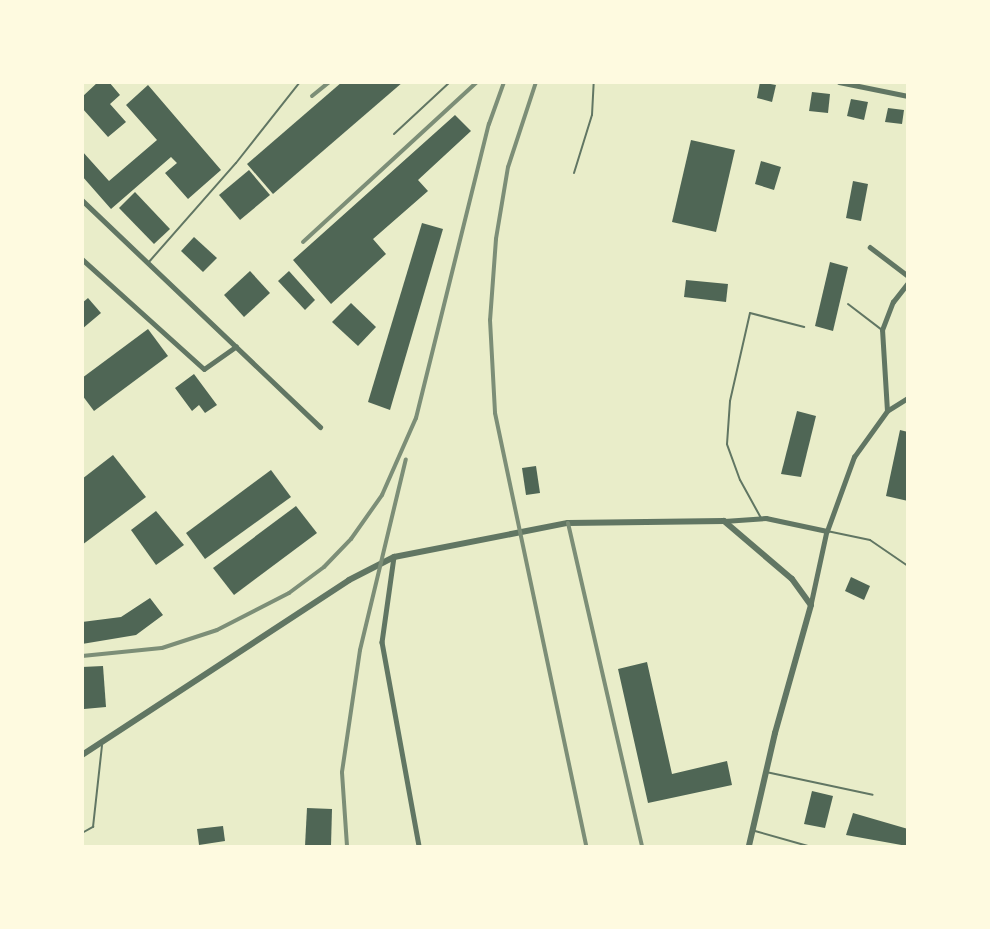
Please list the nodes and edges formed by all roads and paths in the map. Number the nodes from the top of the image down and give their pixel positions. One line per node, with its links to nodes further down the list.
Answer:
1 (290, 82): 6 (lane)
2 (300, 82): 6 (lane)
3 (450, 82): 8 (lane)
4 (594, 82): 9 (lane)
5 (838, 82): 7 (street)
6 (294, 86): 13 (lane)
7 (908, 96)
8 (393, 134)
9 (574, 173)
10 (82, 200): 13 (street)
11 (870, 247): 14 (street)
12 (82, 259): 19 (street)
13 (148, 263): 19 (street)
14 (908, 276)
15 (908, 283): 18 (street)
16 (848, 304): 18 (lane)
17 (804, 327): 23 (lane)
18 (882, 330): 21 (street)
19 (236, 347): 22 (street)
20 (908, 398): 21 (street)
21 (887, 411): 25 (street)
22 (320, 427)
23 (760, 518): 24 (street); 25 (street)
24 (724, 521): 26 (street); 28 (street)
25 (827, 531): 27 (lane); 28 (street)
26 (394, 557): 29 (street); 35 (street)
27 (908, 566)
28 (812, 605): 31 (street)
29 (102, 742): 30 (street); 34 (lane)
30 (82, 755)
31 (766, 772): 32 (lane); 33 (street)
32 (873, 795)
33 (753, 830): 36 (street); 37 (lane)
34 (82, 833)
35 (419, 846)
36 (749, 846)
37 (808, 846)

